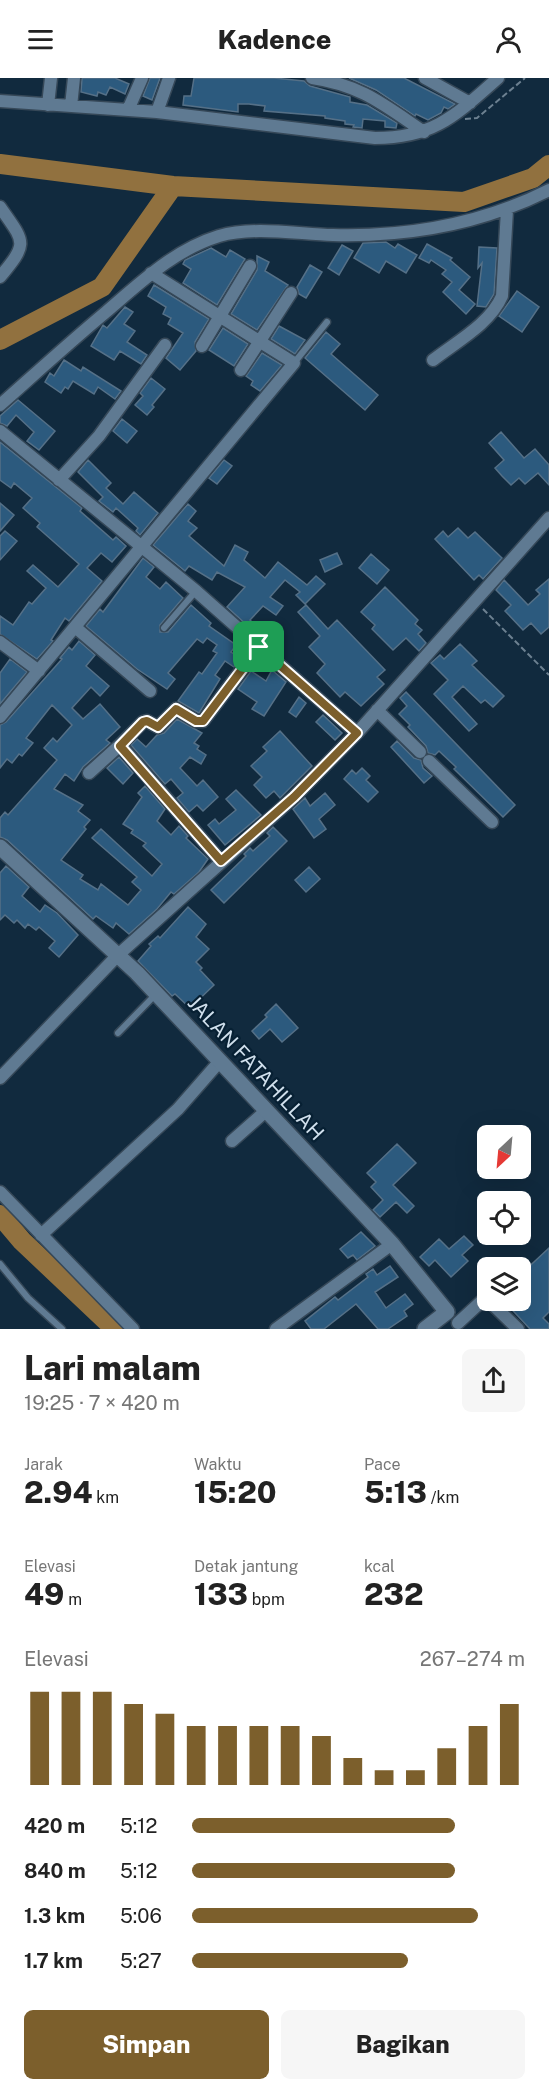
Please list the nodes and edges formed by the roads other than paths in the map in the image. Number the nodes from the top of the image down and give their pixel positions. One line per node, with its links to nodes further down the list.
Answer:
1 (51, 78): 10 (street)
2 (74, 78): 11 (street)
3 (142, 78): 12 (street)
4 (169, 78): 13 (street)
5 (312, 78): 14 (street)
6 (425, 78): 9 (street)
7 (498, 78): 9 (street)
8 (0, 101): 10 (street)
9 (470, 103): 14 (street)
10 (48, 105): 11 (street)
11 (71, 106): 12 (street)
12 (128, 110): 13 (street)
13 (157, 112): 14 (street)
14 (424, 132)
15 (549, 190): 17 (street)
16 (0, 207): 20 (street)
17 (507, 210): 19 (street); 27 (street)
18 (250, 266): 22 (street)
19 (151, 273): 22 (street); 30 (street)
20 (0, 277)
21 (291, 293): 24 (street)
22 (218, 315): 24 (street); 26 (street)
23 (327, 322): 28 (lane)
24 (261, 341): 28 (street); 29 (street)
25 (165, 345): 32 (street)
26 (202, 346)
27 (433, 360)
28 (294, 363): 34 (street)
29 (241, 370)
30 (0, 405)
31 (0, 431): 32 (street)
32 (58, 480): 34 (street)
33 (547, 523): 42 (street)
34 (140, 548): 35 (street); 36 (street)
35 (196, 591): 37 (lane); 39 (street)
36 (75, 627): 40 (street); 41 (street)
37 (164, 628)
38 (0, 642): 40 (street)
39 (259, 647): 44 (street); 45 (street)
40 (39, 671): 43 (street)
41 (150, 691)
42 (377, 710): 44 (street); 47 (street)
43 (0, 717)
44 (357, 733): 49 (street)
45 (120, 746): 46 (street); 49 (street)
46 (89, 772)
47 (492, 822)
48 (0, 847): 50 (street, JALAN FATAHILLAH)
49 (221, 861): 50 (street)
50 (118, 955): 51 (street, JALAN FATAHILLAH); 54 (street)
51 (157, 994): 52 (lane); 53 (street, JALAN FATAHILLAH)
52 (118, 1033)
53 (220, 1061): 55 (street, JALAN FATAHILLAH); 58 (street)
54 (0, 1078)
55 (267, 1110): 56 (street); 59 (street, JALAN FATAHILLAH)
56 (232, 1141)
57 (0, 1192): 58 (street)
58 (41, 1235): 66 (street)
59 (393, 1244): 63 (street, JALAN FATAHILLAH); 67 (street)
60 (0, 1264): 65 (lane)
61 (477, 1307): 64 (street)
62 (499, 1311): 69 (street)
63 (447, 1312): 64 (street); 68 (street)
64 (461, 1326)
65 (62, 1329)
66 (133, 1329)
67 (276, 1329)
68 (424, 1329)
69 (518, 1329)

